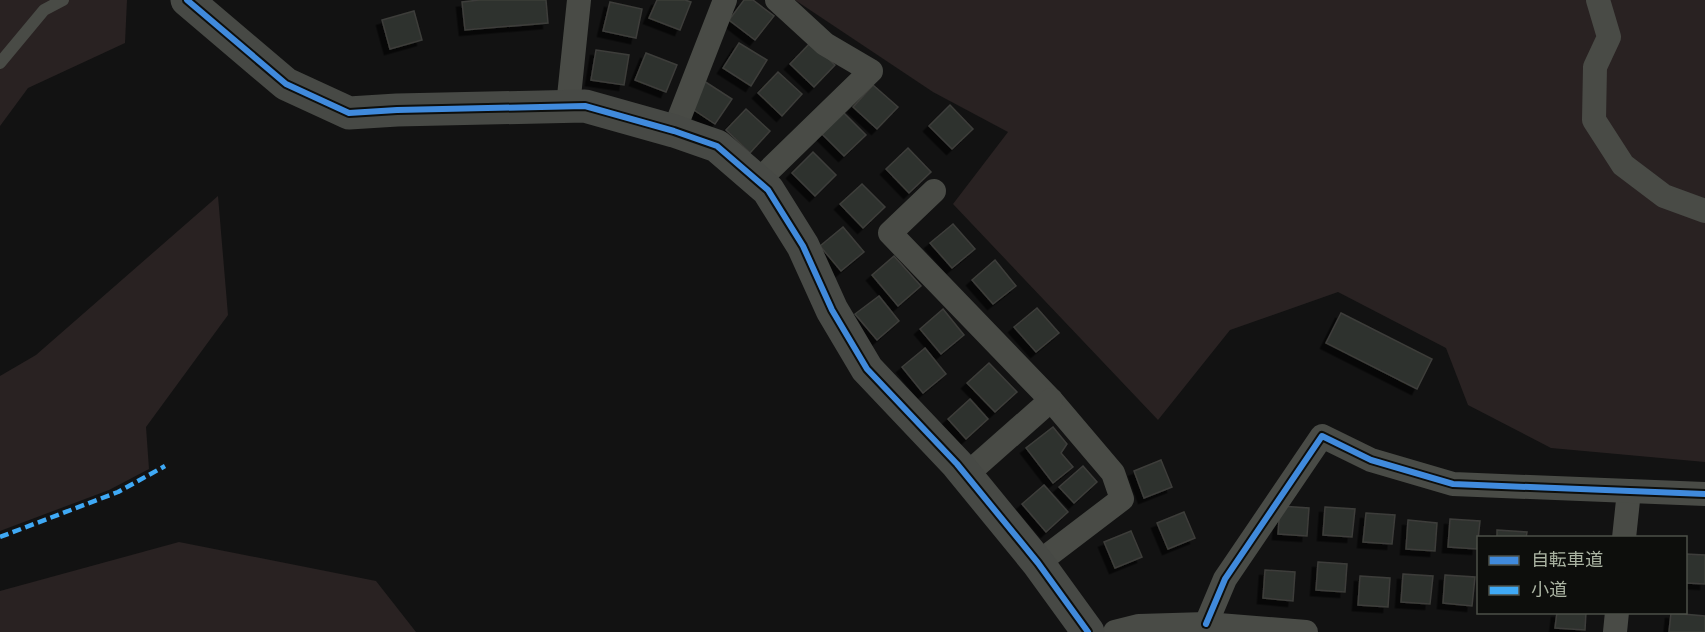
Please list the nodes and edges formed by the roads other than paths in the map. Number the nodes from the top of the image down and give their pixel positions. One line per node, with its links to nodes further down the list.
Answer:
1 (63, 0): 7 (lane)
2 (187, 0): 8 (street)
3 (579, 0): 8 (street)
4 (725, 0): 9 (street)
5 (777, 0): 10 (street)
6 (1598, 0): 12 (street)
7 (0, 63)
8 (568, 106): 9 (street)
9 (674, 131): 10 (street)
10 (758, 181): 14 (street)
11 (934, 191): 13 (street)
12 (1705, 211)
13 (1051, 400): 14 (street); 18 (street)
14 (966, 475): 18 (street)
15 (1629, 491): 16 (street); 17 (street); 20 (street)
16 (1705, 495)
17 (1624, 536)
18 (1038, 563): 21 (street)
19 (1617, 614): 24 (street)
20 (1206, 624): 22 (street); 23 (street)
21 (1088, 632)
22 (1115, 632)
23 (1306, 632)
24 (1615, 632)

